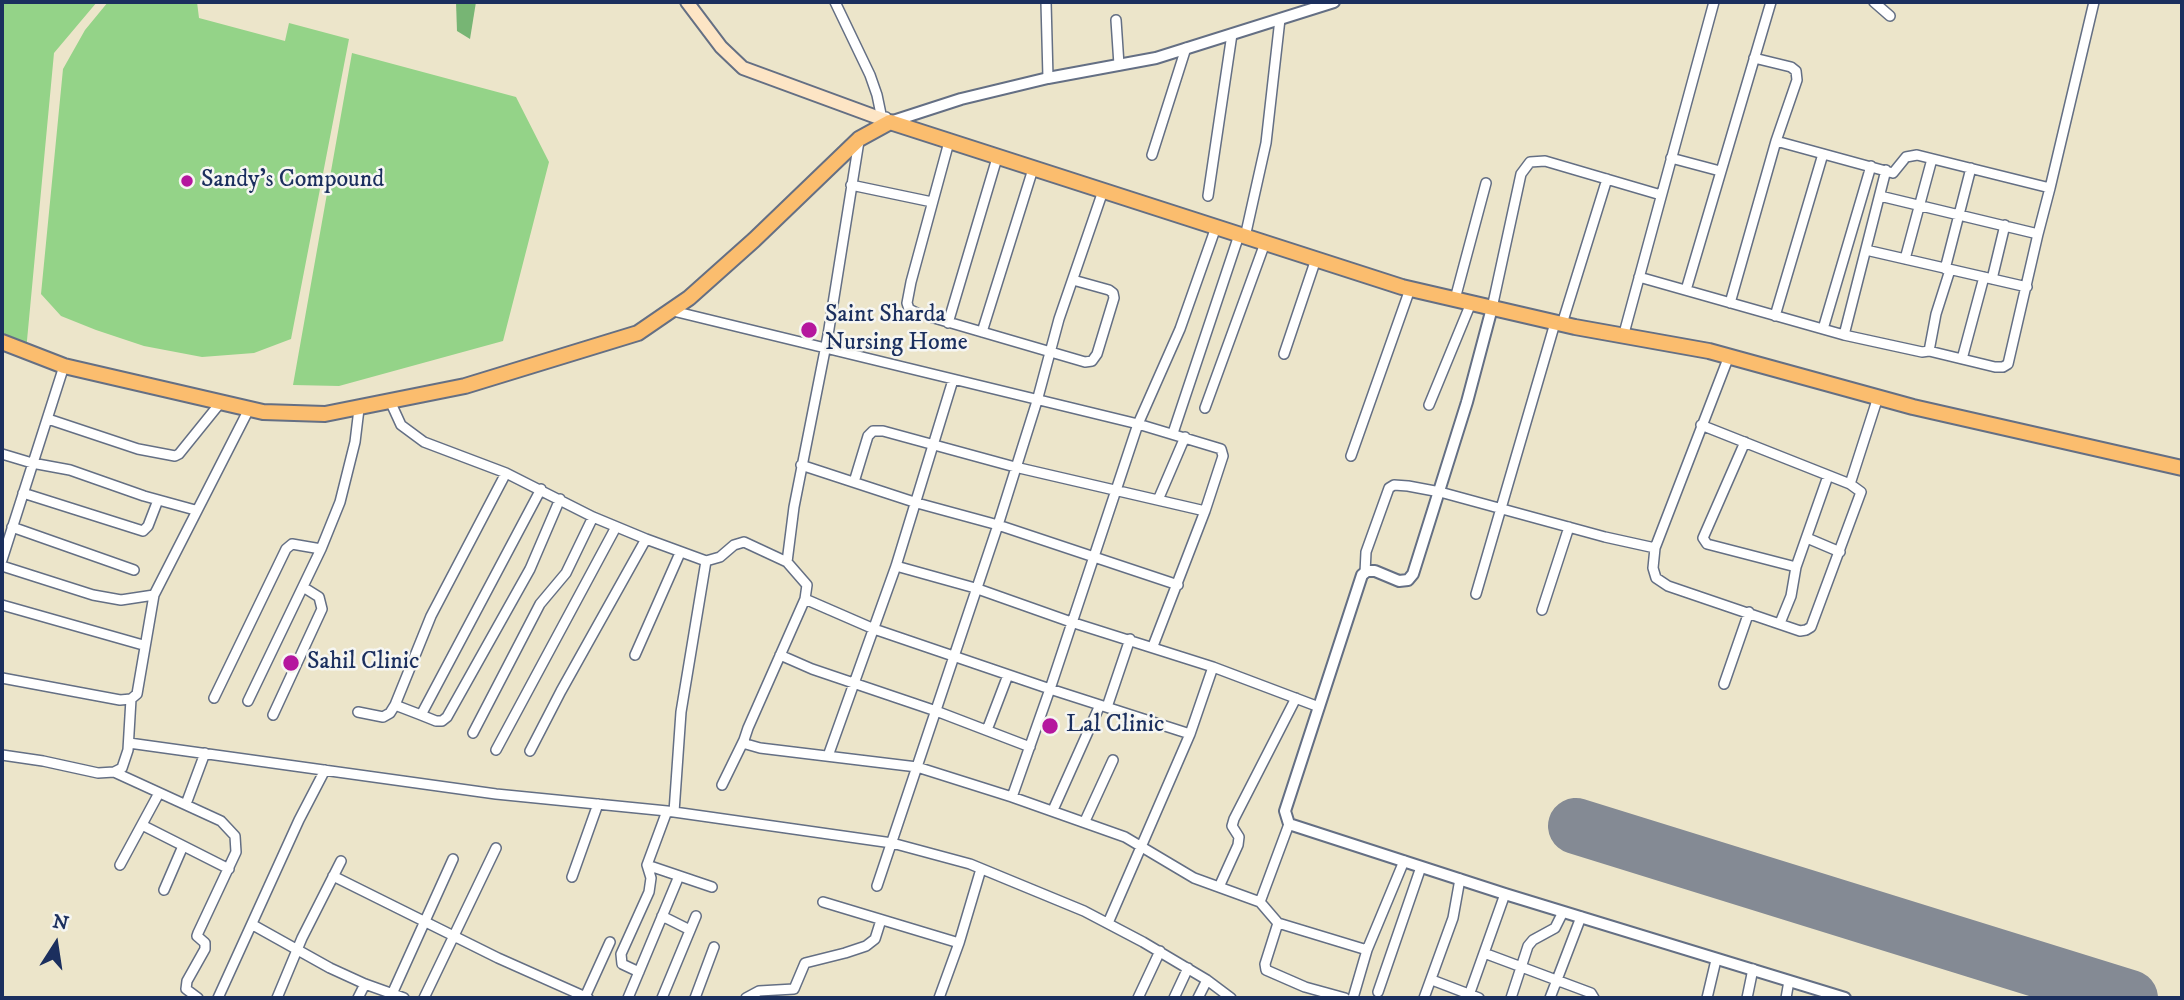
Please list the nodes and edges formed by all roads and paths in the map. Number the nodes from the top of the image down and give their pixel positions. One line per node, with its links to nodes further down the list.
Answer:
1 (687, 2): 17 (main road)
2 (835, 2): 17 (street)
3 (1046, 2): 16 (street)
4 (1334, 2): 10 (street)
5 (1714, 2): 24 (street)
6 (1771, 2): 14 (street)
7 (1874, 2): 9 (street)
8 (2094, 2): 34 (street)
9 (1890, 16)
10 (1280, 19): 12 (street); 45 (street)
11 (1116, 20): 15 (street)
12 (1232, 34): 13 (street); 37 (street)
13 (1186, 48): 15 (street); 22 (street)
14 (1754, 58): 19 (street); 30 (street)
15 (1119, 65): 16 (street)
16 (1048, 78): 17 (street)
17 (886, 120): 18 (main road); 20 (main road)
18 (859, 139): 33 (street); 61 (main road)
19 (1776, 141): 21 (street); 59 (street)
20 (949, 142): 23 (main road); 39 (street)
21 (1823, 154): 26 (street); 62 (street)
22 (1152, 155)
23 (997, 158): 27 (main road); 63 (street)
24 (1671, 158): 30 (street); 36 (street)
25 (1932, 159): 28 (street); 29 (street); 40 (street)
26 (1871, 166): 29 (street); 65 (street)
27 (1033, 169): 35 (main road); 66 (street)
28 (1972, 169): 34 (street); 41 (street)
29 (1886, 170): 38 (street)
30 (1720, 171): 56 (street)
31 (1607, 179): 36 (street); 60 (street); 64 (street)
32 (1486, 183): 57 (street)
33 (851, 185): 39 (street); 70 (street)
34 (2050, 188): 44 (street)
35 (1103, 191): 43 (main road); 53 (street)
36 (1661, 195): 51 (street)
37 (1208, 196)
38 (1880, 196): 40 (street); 47 (street)
39 (932, 202): 63 (street)
40 (1919, 205): 41 (street); 49 (street)
41 (1958, 214): 42 (street); 50 (street)
42 (2005, 225): 44 (street); 52 (street)
43 (1216, 228): 45 (main road); 87 (street)
44 (2038, 234): 54 (street)
45 (1242, 236): 46 (main road); 89 (street)
46 (1265, 243): 48 (main road); 83 (street)
47 (1867, 250): 49 (street); 67 (street)
48 (1316, 259): 55 (main road); 73 (street)
49 (1905, 259): 50 (street)
50 (1947, 270): 52 (street); 72 (street)
51 (1639, 277): 56 (street); 68 (street)
52 (1988, 278): 54 (street); 75 (street)
53 (1073, 280): 71 (street); 71 (street)
54 (2026, 287): 75 (street)
55 (1410, 289): 57 (main road); 94 (street)
56 (1686, 290): 59 (street)
57 (1455, 299): 58 (main road)
58 (1471, 303): 60 (main road); 82 (street)
59 (1730, 303): 62 (street)
60 (1492, 308): 64 (main road); 105 (street)
61 (673, 311): 70 (street); 79 (main road)
62 (1775, 316): 65 (street)
63 (948, 323): 66 (street)
64 (1559, 323): 68 (main road); 111 (street)
65 (1823, 329): 67 (street)
66 (982, 332): 71 (street)
67 (1844, 335): 72 (street)
68 (1623, 337): 74 (main road)
69 (2, 342): 76 (main road)
70 (825, 348): 77 (street); 96 (street)
71 (1049, 351): 80 (street)
72 (1928, 351): 75 (street)
73 (1284, 354)
74 (1729, 356): 78 (main road); 88 (street)
75 (1962, 359)
76 (64, 366): 81 (main road); 86 (street)
77 (953, 380): 80 (street); 92 (street)
78 (1878, 397): 98 (main road); 102 (street)
79 (390, 401): 85 (main road); 99 (street)
80 (1037, 401): 87 (street); 97 (street)
81 (221, 402): 84 (main road); 86 (street)
82 (1429, 405)
83 (1205, 408)
84 (249, 409): 85 (main road); 112 (street)
85 (359, 409): 122 (street)
86 (48, 419): 95 (street)
87 (1138, 424): 89 (street); 104 (street)
88 (1701, 425): 91 (street); 121 (street)
89 (1173, 433): 90 (street)
90 (1185, 437): 109 (street); 113 (street)
91 (1745, 442): 100 (street); 131 (street)
92 (933, 443): 97 (street); 101 (street); 110 (street)
93 (2, 454): 95 (street)
94 (1351, 456)
95 (32, 463): 106 (street); 108 (street)
96 (801, 465): 101 (street); 128 (street)
97 (1015, 467): 104 (street); 115 (street)
98 (2182, 468)
99 (506, 473): 103 (street); 162 (street)
100 (1828, 476): 102 (street); 119 (street)
101 (854, 482): 110 (street)
102 (1850, 484): 123 (street)
103 (541, 489): 107 (street); 168 (street)
104 (1115, 489): 109 (street); 125 (street)
105 (1440, 492): 111 (street); 133 (street); 133 (street)
106 (23, 493): 108 (street); 116 (street)
107 (560, 499): 114 (street); 168 (street)
108 (158, 500): 112 (street)
109 (1158, 500): 113 (street)
110 (917, 503): 115 (street); 130 (street)
111 (1501, 507): 118 (street); 137 (street)
112 (195, 510): 138 (street)
113 (1205, 512): 134 (street)
114 (593, 517): 117 (street); 170 (street)
115 (998, 525): 125 (street); 136 (street)
116 (12, 527): 126 (street); 132 (street)
117 (616, 527): 120 (street); 175 (street)
118 (1569, 527): 121 (street); 141 (street)
119 (1807, 538): 123 (street); 131 (street)
120 (646, 539): 124 (street); 176 (street)
121 (1656, 548): 142 (street)
122 (321, 549): 135 (street); 158 (street)
123 (1840, 552): 144 (street)
124 (680, 553): 127 (street); 149 (street)
125 (1093, 558): 134 (street); 143 (street)
126 (2, 560)
127 (706, 561): 128 (street); 190 (street)
128 (787, 562): 139 (street)
129 (2, 566): 138 (street)
130 (896, 566): 136 (street); 145 (street)
131 (1796, 567): 144 (street)
132 (134, 570)
133 (1365, 573): 164 (street)
134 (1178, 585): 148 (street)
135 (303, 587): 161 (street); 167 (street)
136 (975, 589): 143 (street); 151 (street)
137 (1476, 594)
138 (153, 595): 147 (street)
139 (805, 599): 145 (street); 150 (street)
140 (2, 605): 147 (street)
141 (1542, 610)
142 (1749, 612): 144 (street); 156 (street)
143 (1071, 622): 146 (street); 157 (street)
144 (1780, 623)
145 (874, 628): 151 (street); 155 (street)
146 (1130, 639): 148 (street); 163 (street)
147 (144, 645): 160 (street)
148 (1153, 646): 152 (street)
149 (635, 655)
150 (780, 655): 155 (street); 172 (street)
151 (954, 656): 153 (street); 165 (street)
152 (1213, 667): 159 (street); 171 (street)
153 (1008, 675): 157 (street); 169 (street)
154 (2, 678): 160 (street)
155 (855, 683): 165 (street); 179 (street)
156 (1724, 684)
157 (1050, 689): 163 (street); 174 (street)
158 (214, 698)
159 (1296, 698): 164 (street); 212 (street)
160 (131, 699): 173 (street)
161 (248, 701)
162 (395, 705): 166 (street); 168 (street)
163 (1103, 706): 171 (street); 189 (street)
164 (1319, 707): 192 (street)
165 (936, 710): 169 (street); 181 (street)
166 (358, 712)
167 (273, 715)
168 (421, 715)
169 (987, 730): 174 (street)
170 (473, 733)
171 (1190, 734): 196 (street)
172 (744, 740): 179 (street); 184 (street)
173 (129, 743): 177 (street); 183 (street)
174 (1030, 747): 186 (street)
175 (496, 750)
176 (530, 751)
177 (205, 753): 182 (street); 187 (street)
178 (2, 755): 183 (street)
179 (828, 756): 181 (street)
180 (1113, 760): 191 (street)
181 (917, 767): 186 (street); 194 (street)
182 (325, 770): 188 (street); 225 (street)
183 (114, 772): 185 (street)
184 (722, 785)
185 (159, 793): 187 (street); 193 (street)
186 (1012, 797): 189 (street)
187 (186, 804): 204 (street)
188 (598, 804): 190 (street); 208 (street)
189 (1054, 810): 191 (street)
190 (670, 811): 194 (street); 202 (street)
191 (1085, 821): 196 (street)
192 (1289, 824): 200 (street); 216 (street)
193 (142, 825): 195 (street); 201 (street)
194 (892, 843): 205 (street); 210 (street)
195 (183, 846): 204 (street); 213 (street)
196 (1143, 847): 212 (street); 223 (street)
197 (496, 848): 227 (street)
198 (453, 859): 222 (street)
199 (341, 861): 206 (street)
200 (1404, 861): 203 (street); 231 (street)
201 (120, 865)
202 (647, 865): 207 (street); 239 (street)
203 (1421, 867): 209 (street); 245 (street)
204 (229, 869): 248 (street)
205 (981, 869): 223 (street); 229 (street)
206 (333, 876): 222 (street); 232 (street)
207 (679, 876): 211 (street); 218 (street)
208 (572, 877)
209 (1460, 879): 214 (street); 241 (street)
210 (877, 886)
211 (712, 887)
212 (1219, 887): 216 (street)
213 (164, 890)
214 (1504, 894): 217 (street); 234 (street)
215 (823, 902): 221 (street)
216 (1260, 902): 224 (street)
217 (1563, 912): 220 (street); 236 (street)
218 (662, 916): 226 (street); 239 (street)
219 (696, 916): 226 (street)
220 (1581, 917): 235 (street); 243 (street)
221 (881, 920): 229 (street); 258 (street)
222 (426, 921): 227 (street); 246 (street)
223 (1108, 923): 233 (street)
224 (1278, 923): 231 (street); 264 (street)
225 (253, 925): 232 (street); 249 (street)
226 (690, 930): 256 (street)
227 (454, 935): 253 (street); 254 (street)
228 (610, 942): 254 (street)
229 (959, 943): 259 (street)
230 (714, 947): 257 (street)
231 (1367, 950): 265 (street)
232 (296, 951): 244 (street); 250 (street)
233 (1160, 951): 237 (street); 260 (street)
234 (1484, 953): 236 (street); 247 (street)
235 (1717, 960): 238 (street); 270 (street)
236 (1520, 967): 243 (street); 267 (street)
237 (1188, 968): 240 (street); 261 (street)
238 (1753, 969): 242 (street); 271 (street)
239 (639, 972): 255 (street)
240 (1207, 980): 262 (street); 263 (street)
241 (1432, 980): 247 (street); 266 (street)
242 (1789, 981): 272 (street); 273 (street)
243 (1558, 982): 268 (street); 269 (street)
244 (365, 984): 246 (street); 251 (street)
245 (1378, 992)
246 (392, 994): 252 (street)
247 (1472, 997)
248 (198, 998)
249 (218, 998)
250 (277, 998)
251 (358, 998)
252 (404, 998)
253 (424, 998)
254 (587, 998)
255 (628, 998)
256 (662, 998)
257 (695, 998)
258 (746, 998)
259 (939, 998)
260 (1138, 998)
261 (1174, 998)
262 (1198, 998)
263 (1231, 998)
264 (1345, 998)
265 (1353, 998)
266 (1424, 998)
267 (1511, 998)
268 (1550, 998)
269 (1594, 998)
270 (1707, 998)
271 (1747, 998)
272 (1786, 998)
273 (1846, 998)

